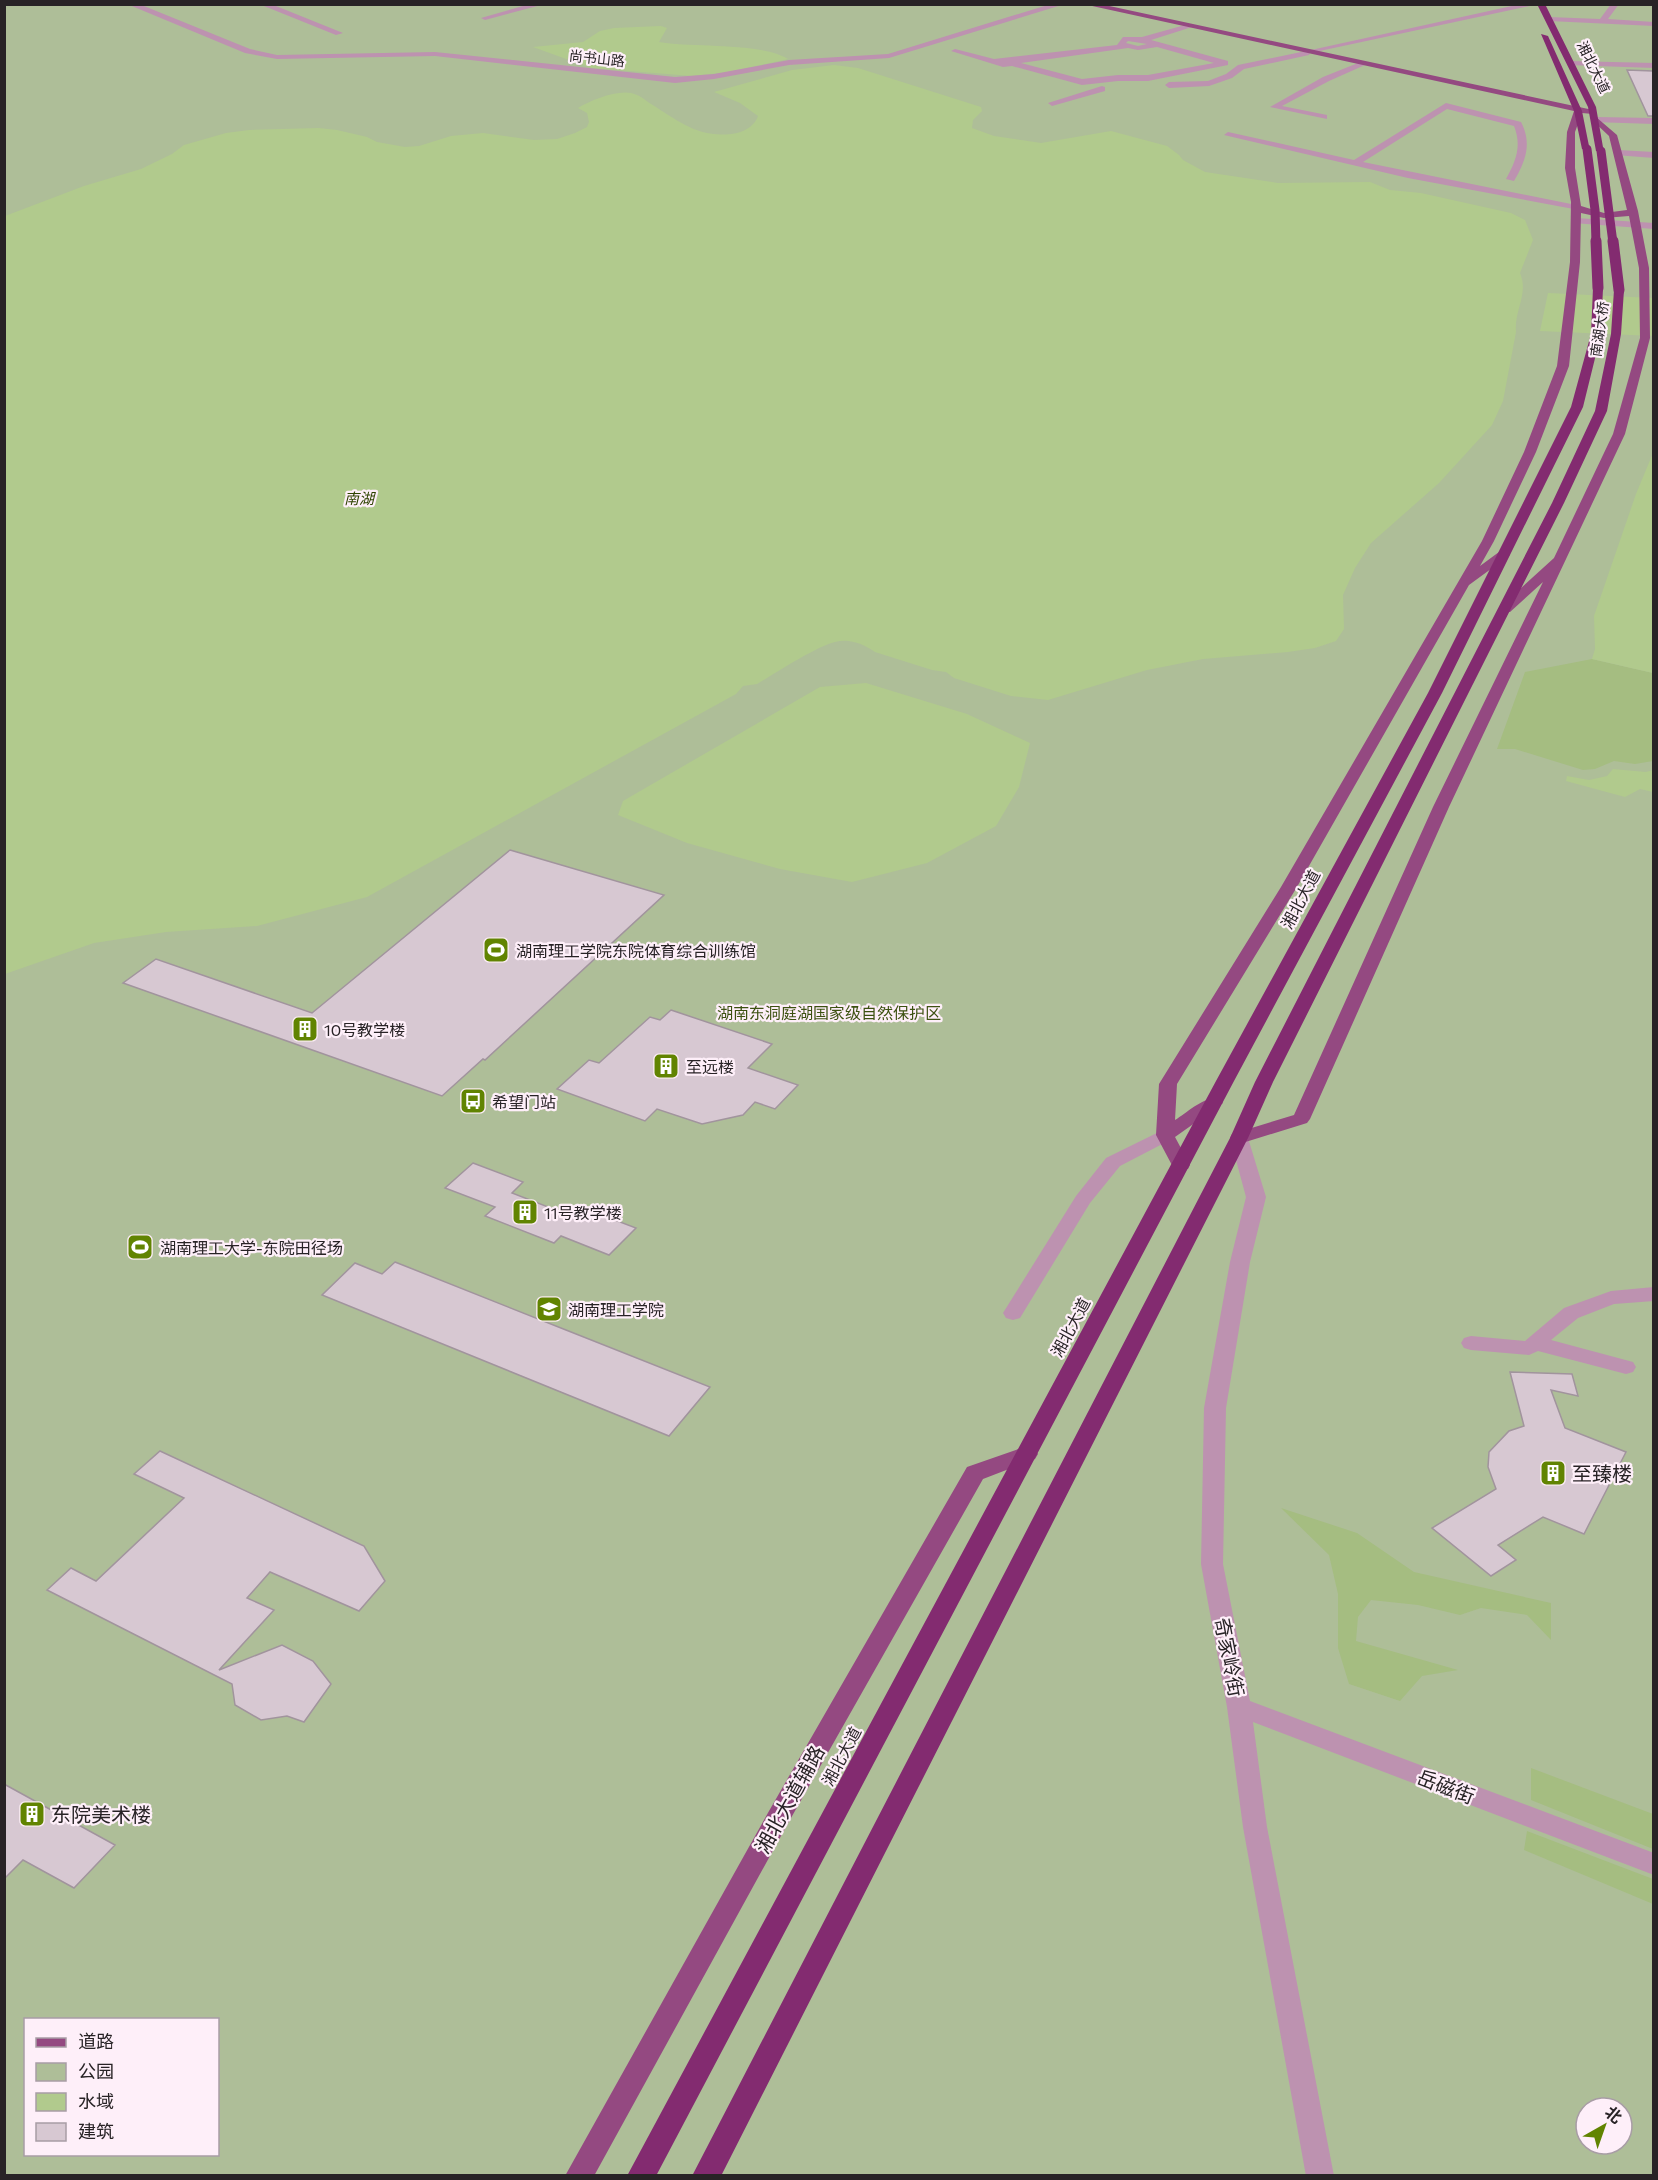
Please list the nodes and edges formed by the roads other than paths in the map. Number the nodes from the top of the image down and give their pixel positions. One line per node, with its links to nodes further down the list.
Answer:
1 (131, 4): 4 (street, 尚书山路)
2 (262, 4): 17 (street)
3 (541, 4): 11 (street)
4 (1060, 4)
5 (1088, 4): 16 (main road)
6 (1106, 4): 22 (main road)
7 (1541, 4): 12 (highway, 湘北大道)
8 (1615, 4): 13 (street)
9 (1530, 5): 10 (highway); 22 (street)
10 (1535, 15)
11 (484, 18)
12 (1549, 19): 13 (street); 24 (highway, 湘北大道)
13 (1602, 22): 14 (street)
14 (1653, 24)
15 (1539, 25): 29 (highway, 湘北大道)
16 (1188, 27): 18 (street); 22 (main road)
17 (339, 33)
18 (1142, 40): 19 (street); 20 (street)
19 (1154, 45): 20 (street); 23 (street)
20 (1127, 46): 23 (street)
21 (955, 51): 23 (street)
22 (1311, 51): 25 (main road); 28 (street); 29 (main road)
23 (1014, 62)
24 (1570, 63): 26 (street); 31 (highway, 湘北大道)
25 (1361, 65): 27 (street); 29 (main road)
26 (1653, 66)
27 (1285, 101): 30 (street); 32 (street)
28 (1052, 103)
29 (1576, 109): 31 (main road); 35 (highway, 湘北大道); 41 (main road)
30 (1335, 111)
31 (1594, 113): 33 (street); 36 (highway, 湘北大道); 37 (main road)
32 (1324, 117)
33 (1653, 121)
34 (1228, 135): 39 (street)
35 (1587, 149): 46 (highway, 南湖大桥, bridge)
36 (1601, 151): 49 (highway, 南湖大桥, bridge)
37 (1618, 153): 38 (street); 42 (main road)
38 (1653, 155)
39 (1356, 163): 40 (street); 41 (street)
40 (1511, 179)
41 (1576, 208): 42 (main road); 43 (main road)
42 (1633, 211): 44 (main road)
43 (1576, 221): 44 (street); 47 (main road)
44 (1636, 225): 45 (street); 48 (main road)
45 (1653, 226)
46 (1534, 498): 50 (highway, 湘北大道)
47 (1482, 552): 50 (main road); 51 (main road)
48 (1560, 560): 52 (main road); 54 (main road)
49 (1529, 562): 52 (main road); 53 (highway)
50 (1486, 579): 51 (main road); 55 (highway, 湘北大道)
51 (1463, 585): 56 (main road)
52 (1530, 587): 53 (main road); 54 (main road)
53 (1505, 609): 57 (highway)
54 (1531, 621): 57 (main road)
55 (1214, 1103): 56 (main road); 58 (highway, 湘北大道)
56 (1165, 1135): 58 (main road); 60 (street)
57 (1239, 1138): 65 (street, 奇家岭街); 69 (highway)
58 (1180, 1165): 64 (highway, 湘北大道)
59 (1653, 1294): 62 (street)
60 (1013, 1313)
61 (1471, 1343): 62 (street)
62 (1534, 1343): 63 (street)
63 (1626, 1368)
64 (1027, 1454): 67 (main road, 湘北大道辅路); 68 (highway, 湘北大道)
65 (1239, 1707): 66 (street, 岳磁街); 70 (street, 奇家岭街)
66 (1653, 1864)
67 (579, 2175)
68 (641, 2175)
69 (706, 2175)
70 (1320, 2175)

